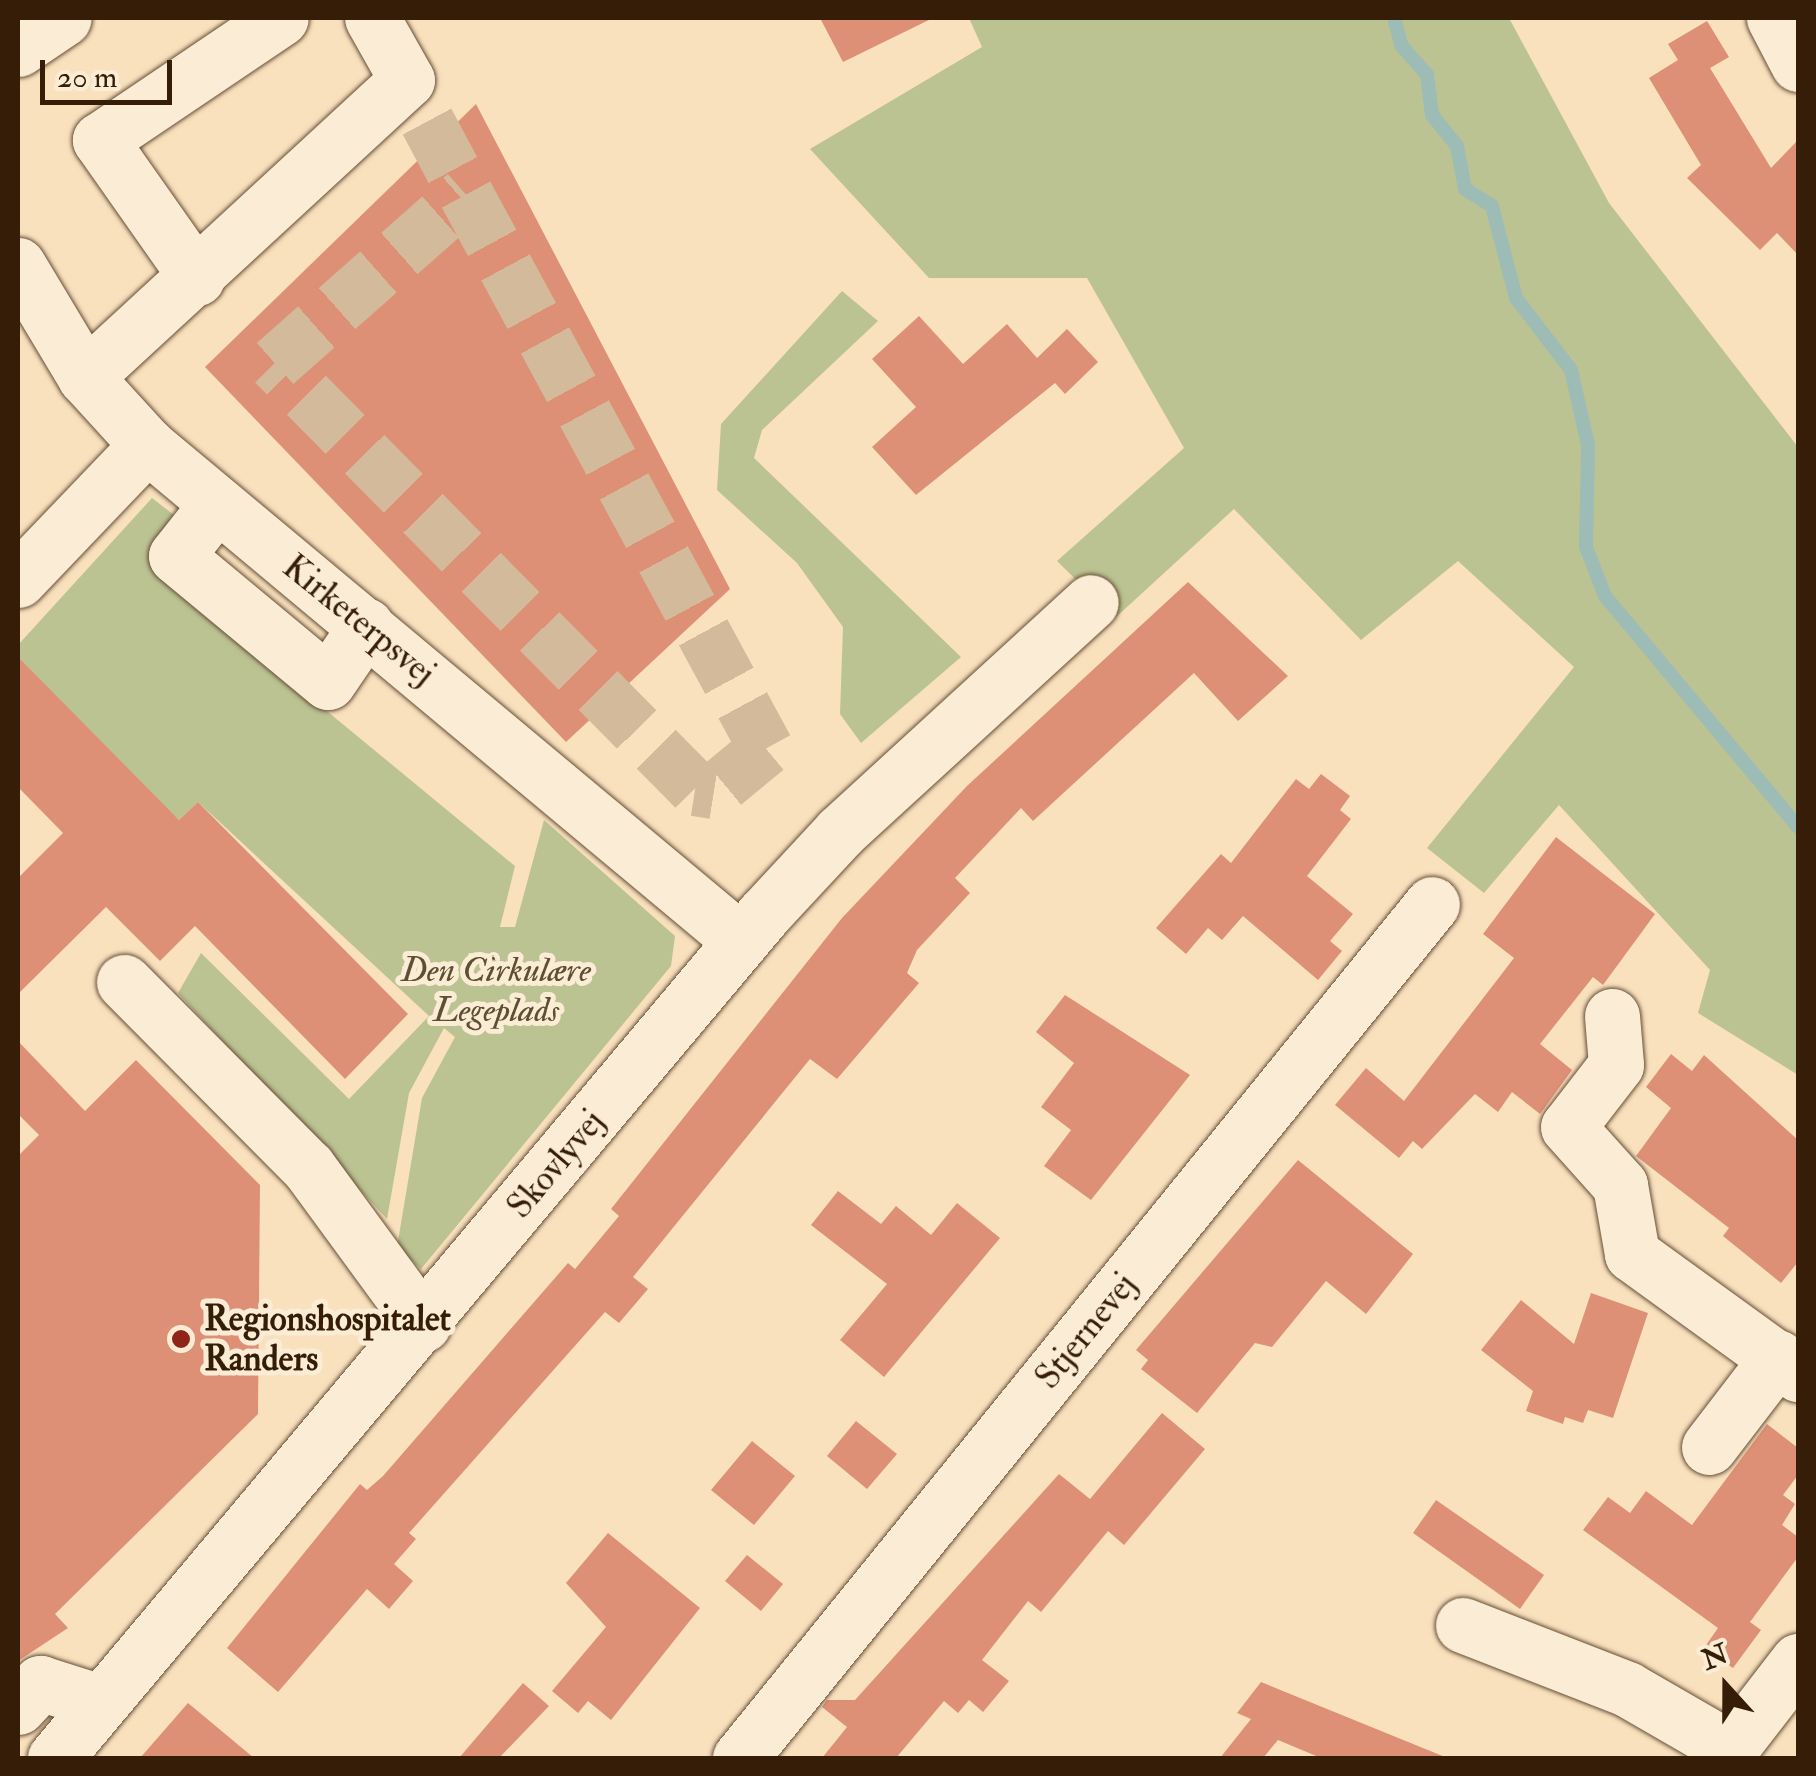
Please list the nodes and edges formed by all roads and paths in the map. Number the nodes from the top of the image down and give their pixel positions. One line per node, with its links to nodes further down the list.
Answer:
1 (64, 18): 5 (street)
2 (281, 18): 8 (street)
3 (372, 18): 8 (street)
4 (1774, 18): 6 (street)
5 (18, 50)
6 (1798, 64)
7 (18, 265): 9 (street, Kirketerpsvej)
8 (197, 278): 9 (street)
9 (85, 377): 10 (street, Kirketerpsvej)
10 (147, 445): 11 (street); 14 (street, Kirketerpsvej)
11 (18, 580)
12 (1092, 602): 14 (street, Skovlyvej)
13 (1432, 904): 26 (street, Stjernevej)
14 (740, 941): 17 (street, Skovlyvej)
15 (124, 982): 17 (street)
16 (1612, 1016): 18 (street)
17 (423, 1324): 22 (street, Skovlyvej)
18 (1788, 1366): 19 (street)
19 (1710, 1447)
20 (1464, 1625): 24 (street)
21 (1798, 1661): 24 (street)
22 (100, 1702): 23 (street); 25 (street, Skovlyvej)
23 (18, 1707)
24 (1727, 1754)
25 (54, 1758)
26 (740, 1758)

